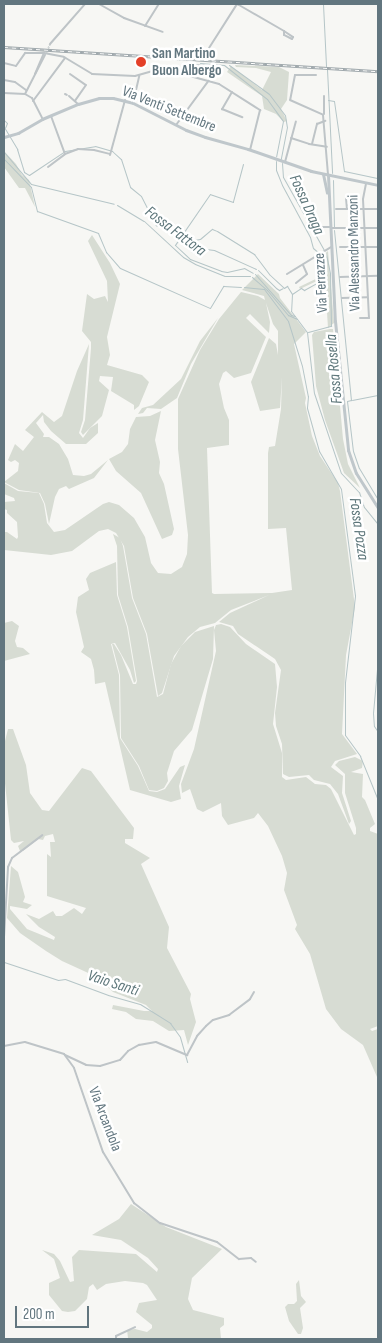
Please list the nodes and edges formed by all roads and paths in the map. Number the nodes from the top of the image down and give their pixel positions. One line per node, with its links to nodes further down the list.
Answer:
1 (85, 4): 8 (street)
2 (99, 4): 5 (street)
3 (159, 4): 5 (street)
4 (237, 4): 6 (street); 9 (street)
5 (146, 26): 7 (street)
6 (284, 31)
7 (163, 32)
8 (50, 44)
9 (210, 48)
10 (44, 54): 11 (street); 12 (street); 19 (street)
11 (65, 58): 16 (street); 26 (street)
12 (4, 63)
13 (192, 65): 18 (street)
14 (70, 74): 27 (street)
15 (316, 75): 30 (street)
16 (139, 76): 18 (street); 28 (street)
17 (4, 80): 19 (street)
18 (208, 80): 20 (street); 35 (street)
19 (27, 90): 22 (street)
20 (232, 92): 31 (street); 40 (street)
21 (4, 93): 22 (street)
22 (25, 94): 26 (street)
23 (67, 95): 27 (street)
24 (324, 96): 30 (street)
25 (125, 100): 27 (main road, Via Venti Settembre); 28 (main road, Via Venti Settembre); 41 (street)
26 (33, 101): 32 (street)
27 (76, 101): 29 (main road, Via Venti Settembre)
28 (133, 103): 35 (main road, Via Venti Settembre)
29 (50, 115): 32 (main road, Via Venti Settembre); 41 (street)
30 (323, 115): 34 (street)
31 (242, 117)
32 (42, 119): 36 (main road, Via Venti Settembre)
33 (296, 121): 37 (street)
34 (324, 121): 38 (street); 39 (street)
35 (176, 125): 40 (main road, Via Venti Settembre)
36 (4, 137)
37 (291, 138): 38 (street); 42 (street)
38 (312, 144): 39 (street)
39 (327, 147): 45 (street)
40 (250, 150): 42 (main road, Via Venti Settembre)
41 (64, 154): 43 (street)
42 (285, 162): 44 (main road, Via Venti Settembre)
43 (48, 166)
44 (323, 174): 45 (main road, Via Venti Settembre); 48 (main road)
45 (328, 175): 46 (main road, Via Venti Settembre); 48 (main road)
46 (366, 182): 47 (main road, Via Venti Settembre); 53 (street, Via Alessandro Manzoni)
47 (378, 185)
48 (328, 195): 55 (main road, Via Ferrazze)
49 (346, 198): 52 (street)
50 (378, 209): 53 (street)
51 (336, 210): 52 (street)
52 (347, 210): 53 (street)
53 (364, 210): 56 (street, Via Alessandro Manzoni)
54 (320, 227): 55 (street)
55 (330, 227): 56 (street); 58 (main road, Via Ferrazze)
56 (364, 228): 57 (street); 59 (street, Via Alessandro Manzoni)
57 (378, 228)
58 (331, 247): 62 (street); 71 (main road, Via Ferrazze)
59 (365, 247): 60 (street); 61 (street); 64 (street, Via Alessandro Manzoni)
60 (378, 247)
61 (340, 248)
62 (303, 265): 63 (street); 67 (street)
63 (287, 274)
64 (366, 276): 65 (street); 66 (street); 68 (street, Via Alessandro Manzoni)
65 (378, 276)
66 (340, 277)
67 (296, 283)
68 (367, 297): 69 (street); 70 (street, Via Alessandro Manzoni)
69 (342, 298)
70 (360, 318)
71 (378, 508)
72 (42, 835): 73 (street)
73 (4, 937)
74 (254, 992): 76 (street)
75 (4, 1046): 76 (street)
76 (64, 1054): 77 (street, Via Arcandola)
77 (256, 1262)
78 (135, 1327): 79 (street)
79 (116, 1339)

